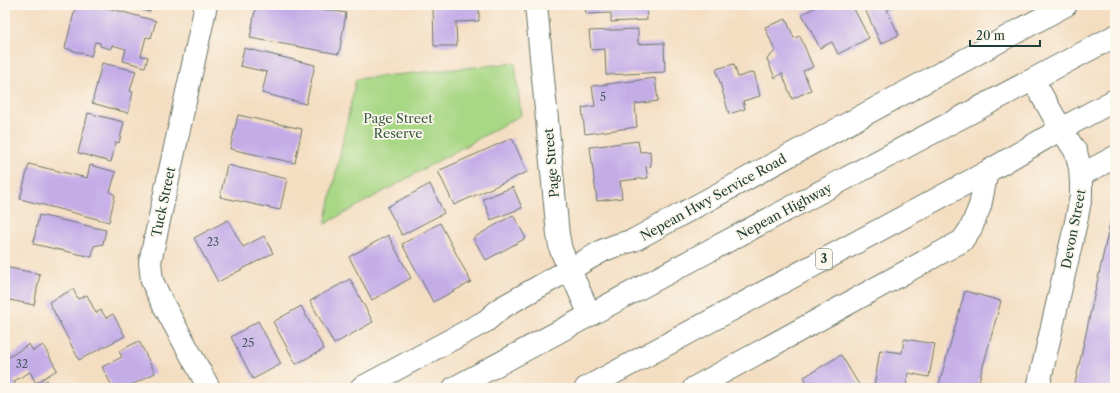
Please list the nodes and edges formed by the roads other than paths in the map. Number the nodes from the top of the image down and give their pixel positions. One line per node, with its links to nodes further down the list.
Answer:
1 (206, 5): 13 (main road, Tuck Street)
2 (536, 5): 11 (main road, Page Street)
3 (1066, 5): 11 (main road, Nepean Hwy Service Road)
4 (1115, 36): 5 (main road, Nepean Highway)
5 (1033, 80): 7 (main road, Devon Street); 12 (main road, Nepean Highway)
6 (1115, 100): 7 (main road, 3)
7 (1061, 129): 9 (main road, 3); 10 (main road, Devon Street)
8 (1115, 157): 10 (main road)
9 (986, 172): 16 (main road, 3); 17 (main road)
10 (1081, 175): 18 (main road, Devon Street)
11 (569, 270): 12 (main road, Page Street); 14 (main road, Nepean Hwy Service Road)
12 (590, 315): 15 (main road, Nepean Highway)
13 (209, 388)
14 (361, 388)
15 (454, 388)
16 (586, 388)
17 (694, 388)
18 (1038, 388)

